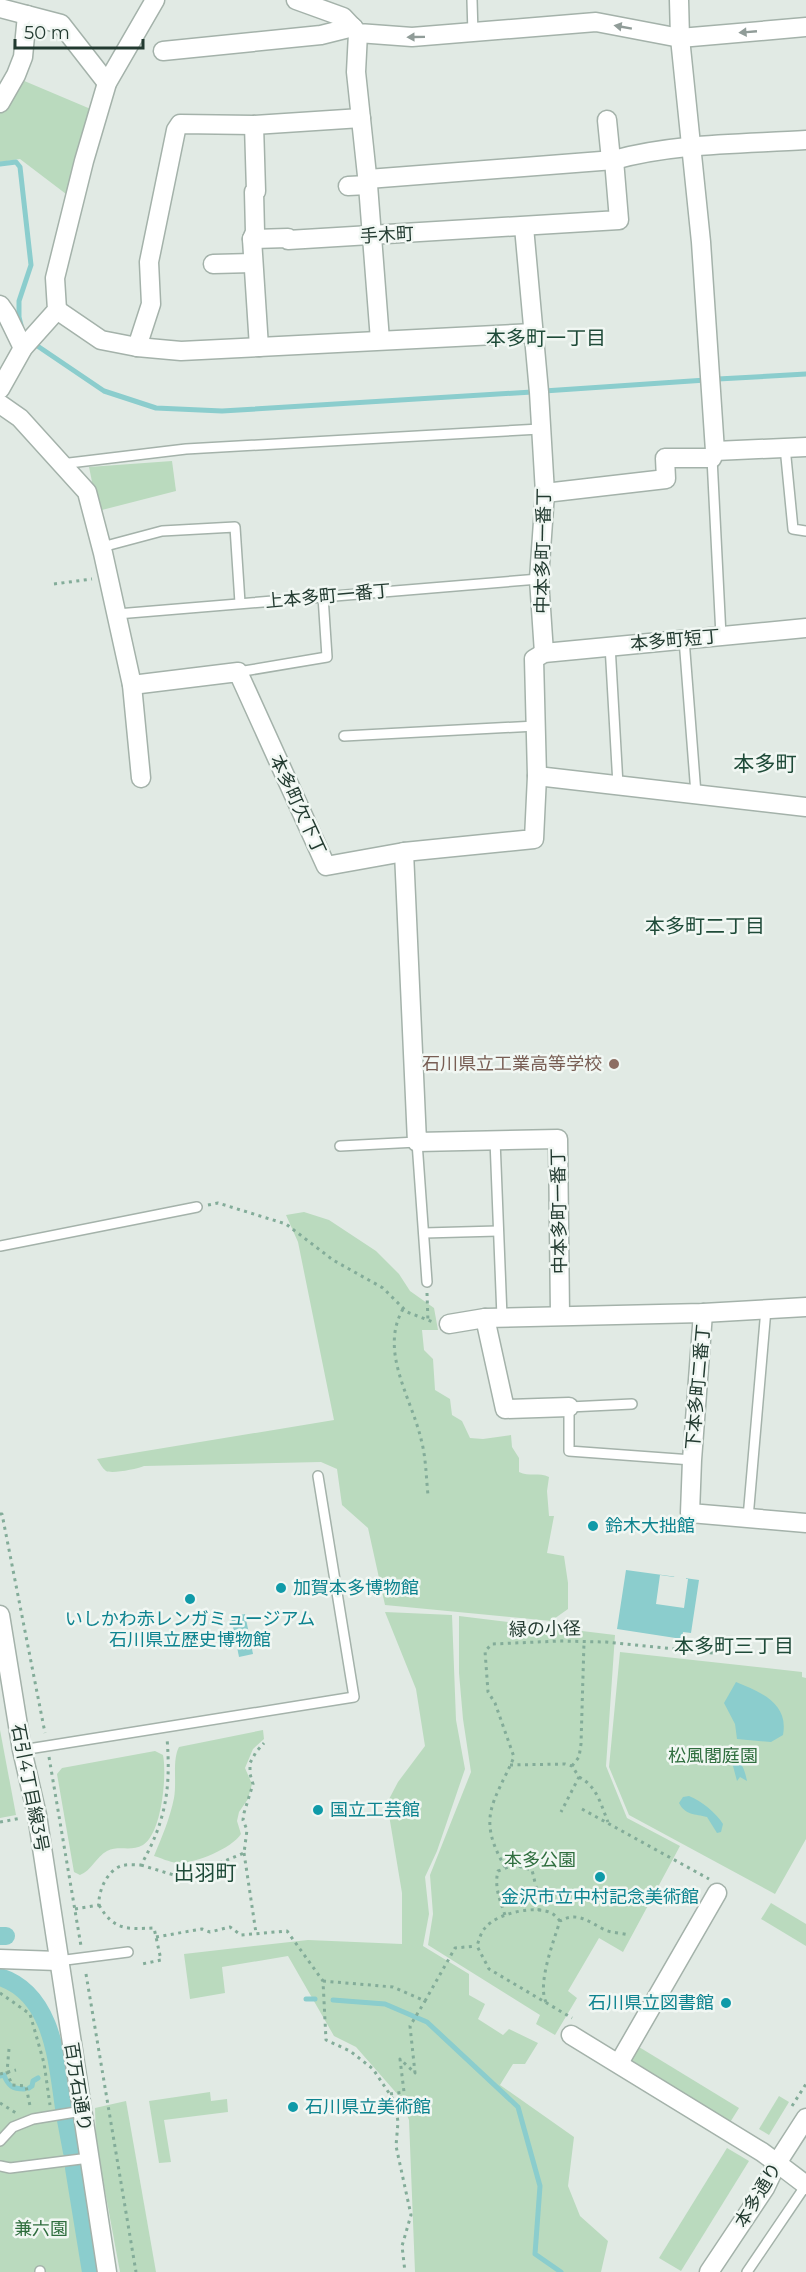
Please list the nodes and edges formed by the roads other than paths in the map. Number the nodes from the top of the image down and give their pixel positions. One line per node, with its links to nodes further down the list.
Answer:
1 (155, 0): 12 (street)
2 (472, 0): 9 (lane)
3 (678, 0): 10 (street)
4 (301, 1): 8 (street)
5 (0, 8): 6 (street)
6 (27, 15): 12 (street); 13 (street)
7 (806, 27): 10 (street, one-way to 10)
8 (356, 30): 9 (street, one-way to 8); 11 (street); 14 (street)
9 (473, 34): 10 (street, one-way to 9)
10 (680, 38): 18 (street)
11 (163, 51)
12 (107, 83): 28 (street)
13 (0, 103)
14 (361, 118): 16 (street); 20 (street)
15 (607, 120): 19 (street)
16 (254, 125): 24 (street); 31 (street)
17 (806, 140): 18 (street)
18 (692, 148): 19 (street); 39 (street)
19 (613, 160): 20 (street); 22 (street, 手木町)
20 (368, 182): 21 (street); 23 (street)
21 (348, 186)
22 (524, 227): 23 (street, 手木町); 29 (street, 中本多町一番丁)
23 (372, 236): 24 (street, 手木町); 30 (street)
24 (252, 239): 25 (street)
25 (253, 263): 26 (street); 32 (street)
26 (213, 264)
27 (0, 305): 33 (street)
28 (57, 310): 31 (street); 33 (street)
29 (533, 333): 30 (street); 36 (street, 中本多町一番丁)
30 (380, 339): 32 (street)
31 (136, 347): 32 (street)
32 (259, 347)
33 (24, 348): 34 (street)
34 (0, 389)
35 (0, 404): 40 (street)
36 (540, 429): 40 (lane); 41 (street, 中本多町一番丁)
37 (785, 447): 38 (street); 39 (street); 42 (lane)
38 (806, 447)
39 (713, 454): 41 (street); 49 (lane)
40 (61, 464): 43 (street)
41 (545, 493): 44 (street, 中本多町一番丁)
42 (806, 531)
43 (102, 547): 46 (lane); 47 (street)
44 (539, 579): 45 (lane, 上本多町一番丁); 52 (street, 中本多町一番丁)
45 (323, 596): 46 (lane, 上本多町一番丁); 53 (lane)
46 (240, 603): 47 (lane, 上本多町一番丁)
47 (117, 614): 54 (street)
48 (806, 628): 49 (street, 本多町短丁)
49 (721, 636): 50 (street, 本多町短丁)
50 (684, 639): 51 (street, 本多町短丁); 60 (lane)
51 (610, 645): 52 (street, 本多町短丁); 59 (lane)
52 (544, 652): 55 (street, 中本多町一番丁)
53 (238, 672): 54 (street); 62 (street, 本多町欠下丁)
54 (132, 685): 58 (street)
55 (536, 726): 56 (lane); 57 (street, 中本多町一番丁)
56 (344, 736)
57 (537, 776): 59 (street); 62 (street, 中本多町一番丁)
58 (141, 778)
59 (618, 785): 60 (street)
60 (696, 794): 61 (street)
61 (806, 807)
62 (404, 852): 64 (street)
63 (495, 1140): 64 (street, 中本多町一番丁); 67 (lane); 74 (street, 中本多町一番丁)
64 (417, 1142): 65 (lane); 68 (lane)
65 (340, 1146)
66 (197, 1207): 69 (lane)
67 (498, 1231): 68 (lane); 75 (lane)
68 (424, 1233): 70 (lane)
69 (0, 1246)
70 (427, 1282)
71 (806, 1307): 72 (street)
72 (765, 1309): 73 (street); 81 (lane)
73 (704, 1313): 74 (street); 79 (street, 下本多町二番丁)
74 (560, 1315): 75 (street)
75 (494, 1317): 76 (street); 78 (street)
76 (449, 1324)
77 (632, 1404): 78 (lane)
78 (569, 1407): 79 (lane)
79 (692, 1460): 81 (street, 下本多町二番丁)
80 (318, 1476): 84 (lane)
81 (747, 1518): 82 (street)
82 (806, 1523)
83 (0, 1615): 84 (street, 石引4丁目線3号)
84 (22, 1750): 88 (street, 石引4丁目線3号)
85 (717, 1893): 90 (street)
86 (128, 1952): 88 (lane)
87 (0, 1959): 88 (street)
88 (58, 1960): 91 (street, 百万石通り)
89 (571, 2035): 90 (street)
90 (619, 2063): 95 (street)
91 (82, 2111): 93 (lane); 94 (street, 百万石通り)
92 (806, 2118): 95 (street, 本多通り)
93 (0, 2141)
94 (89, 2158): 96 (lane); 98 (street, 百万石通り)
95 (777, 2163): 97 (street); 99 (street, 本多通り)
96 (0, 2166)
97 (806, 2185): 100 (lane)
98 (107, 2272)
99 (710, 2272)
100 (747, 2272)

